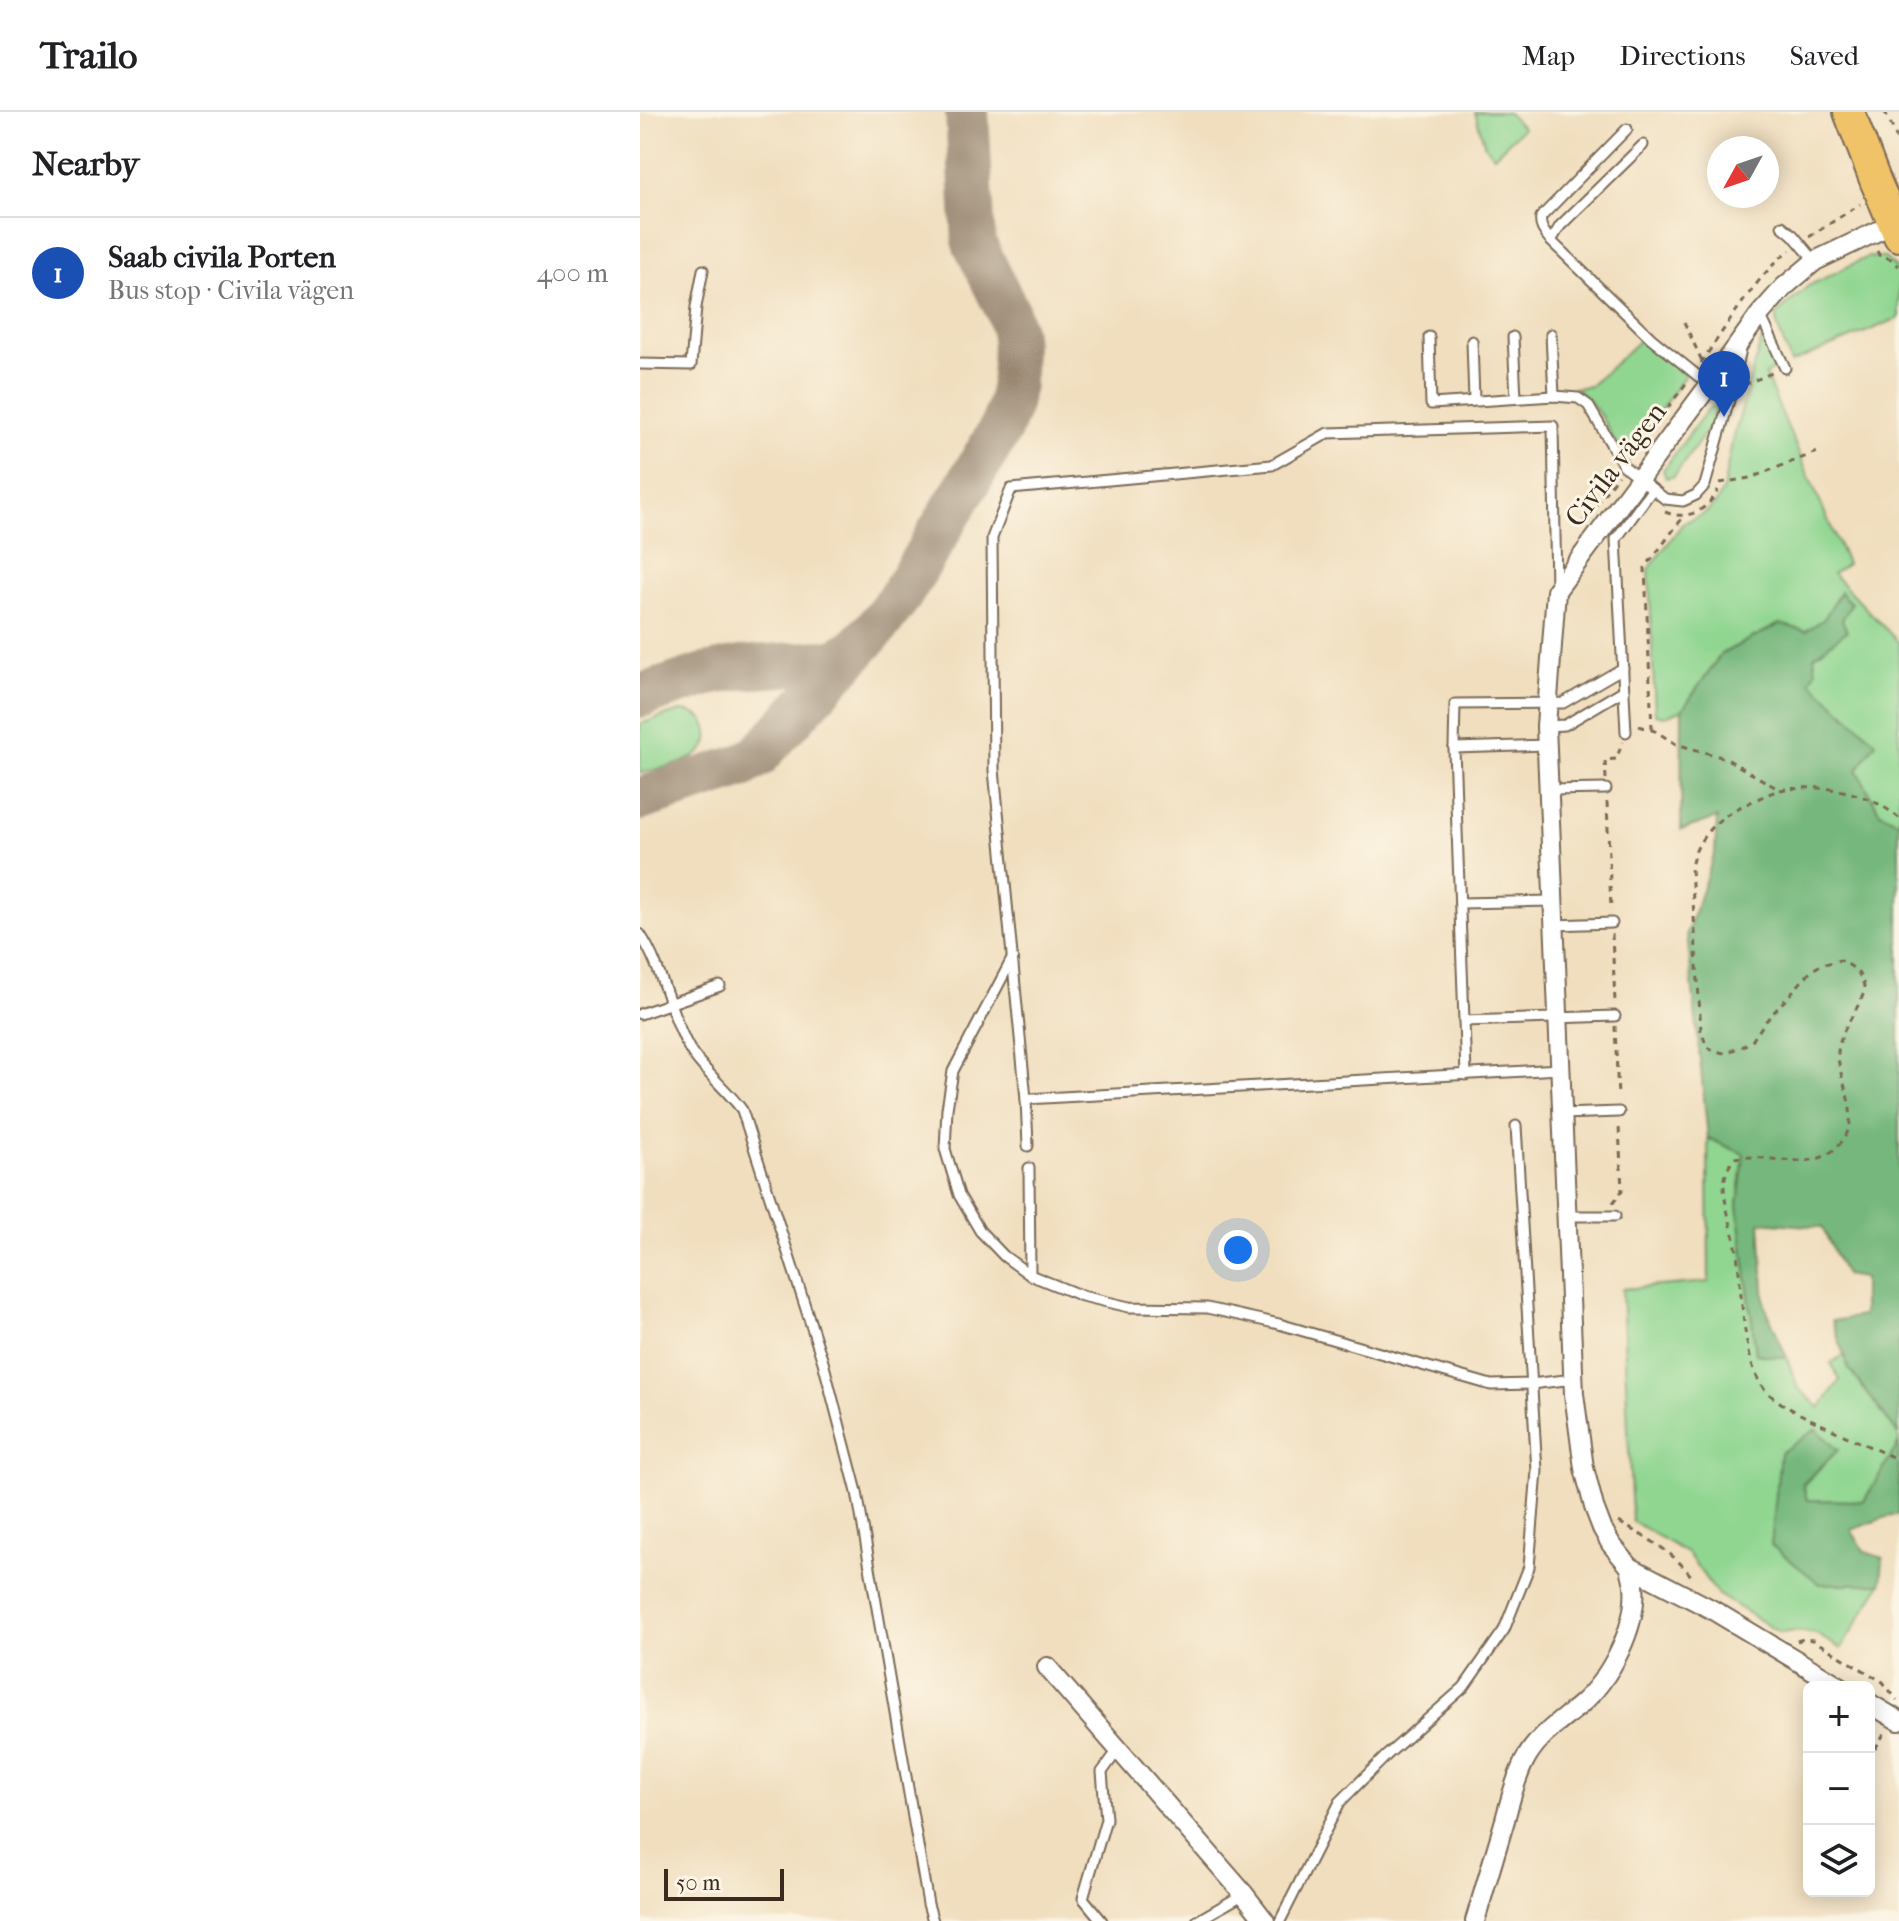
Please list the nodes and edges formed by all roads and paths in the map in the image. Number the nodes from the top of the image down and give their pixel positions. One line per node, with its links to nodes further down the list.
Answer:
1 (1849, 112): 9 (main road)
2 (1865, 112): 7 (main road)
3 (1885, 112): 6 (path)
4 (1627, 129): 10 (lane)
5 (1643, 145): 10 (lane)
6 (1899, 147)
7 (1899, 185)
8 (1782, 226): 11 (lane)
9 (1897, 227): 11 (street, Civila vägen)
10 (1551, 241): 23 (lane)
11 (1815, 261): 13 (street, Civila vägen)
12 (703, 270): 21 (lane)
13 (1760, 314): 18 (street, Civila vägen); 22 (lane)
14 (1684, 322): 20 (path)
15 (1551, 334): 25 (lane)
16 (1429, 337): 27 (lane)
17 (1513, 337): 26 (lane)
18 (1743, 339): 23 (street, Civila vägen); 24 (lane)
19 (1472, 341): 27 (lane)
20 (1702, 361)
21 (640, 364)
22 (1785, 368): 24 (path)
23 (1709, 385): 30 (street, Civila vägen)
24 (1732, 390): 30 (lane)
25 (1554, 396): 26 (lane); 30 (lane)
26 (1516, 398): 27 (lane)
27 (1474, 400)
28 (1820, 451): 29 (path)
29 (1720, 482)
30 (1645, 484): 32 (street, Civila vägen); 33 (lane)
31 (1684, 516): 37 (path)
32 (1556, 591): 35 (street); 49 (lane)
33 (1623, 668): 34 (lane); 35 (lane)
34 (1624, 690): 36 (lane); 38 (lane)
35 (1547, 704): 38 (street); 39 (lane)
36 (1626, 727): 37 (path); 40 (path)
37 (1652, 729): 42 (path)
38 (1546, 736): 39 (lane); 41 (street)
39 (1454, 748): 45 (lane)
40 (1606, 789): 41 (lane); 46 (path)
41 (1549, 790): 44 (street)
42 (1780, 790): 43 (path); 70 (path)
43 (1899, 818)
44 (1553, 901): 45 (lane); 47 (street)
45 (1460, 903): 55 (lane)
46 (1612, 923): 47 (lane); 53 (path)
47 (1554, 925): 54 (street)
48 (640, 934): 51 (lane)
49 (1012, 959): 58 (lane); 67 (lane)
50 (720, 986): 51 (lane)
51 (671, 1004): 52 (lane); 80 (lane)
52 (640, 1014)
53 (1615, 1016): 54 (lane); 59 (path)
54 (1558, 1017): 55 (lane); 56 (street)
55 (1464, 1021): 57 (lane)
56 (1560, 1069): 57 (lane); 60 (street)
57 (1466, 1075): 58 (lane)
58 (1026, 1099): 62 (lane)
59 (1619, 1112): 60 (lane); 65 (path)
60 (1562, 1114): 64 (street)
61 (1516, 1126): 69 (lane)
62 (1028, 1146)
63 (1029, 1168): 67 (lane)
64 (1567, 1216): 65 (lane); 68 (street)
65 (1603, 1216): 66 (lane)
66 (1615, 1216)
67 (1030, 1275): 69 (lane)
68 (1574, 1379): 69 (lane); 71 (street)
69 (1531, 1384): 84 (lane)
70 (1899, 1460)
71 (1594, 1507): 72 (street); 73 (path)
72 (1630, 1567): 75 (street); 85 (street)
73 (1698, 1586)
74 (1047, 1667): 78 (street)
75 (1831, 1681)
76 (1875, 1707): 77 (street)
77 (1899, 1721)
78 (1118, 1750): 79 (street); 81 (lane)
79 (1244, 1894): 82 (lane); 83 (street)
80 (933, 1921)
81 (1102, 1921)
82 (1197, 1921)
83 (1265, 1921)
84 (1280, 1921)
85 (1475, 1921)

